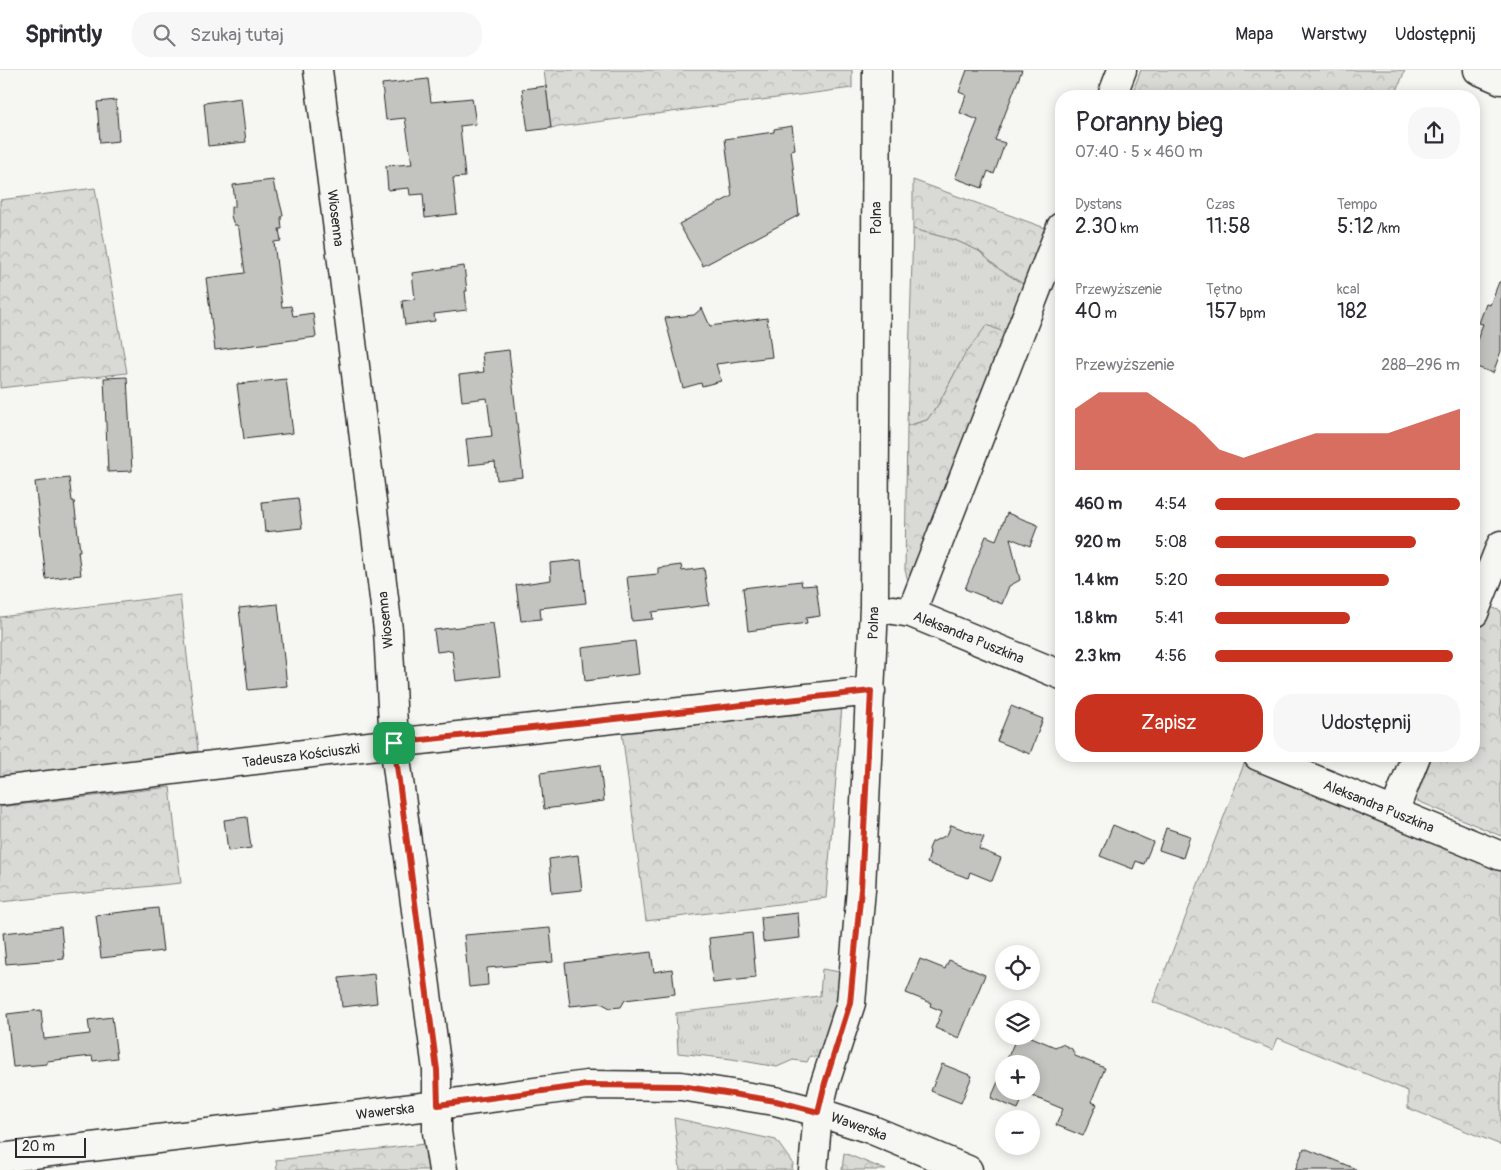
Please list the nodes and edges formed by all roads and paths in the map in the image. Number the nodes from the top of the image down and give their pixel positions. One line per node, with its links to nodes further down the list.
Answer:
1 (318, 70): 14 (street, Wiosenna)
2 (877, 70): 10 (street, Polna)
3 (1122, 70): 6 (street)
4 (1478, 70): 5 (street)
5 (1501, 80)
6 (1114, 90)
7 (1055, 241): 11 (street)
8 (1501, 544): 9 (street)
9 (1480, 598)
10 (874, 607): 11 (street, Aleksandra Puszkina); 13 (street, Polna)
11 (911, 613): 12 (street, Aleksandra Puszkina)
12 (1055, 673)
13 (871, 691): 14 (street, Tadeusza Kościuszki); 21 (street, Polna)
14 (394, 743): 17 (street, Tadeusza Kościuszki); 20 (street, Wiosenna)
15 (1273, 762): 18 (street, Aleksandra Puszkina)
16 (1414, 762): 18 (street)
17 (0, 792)
18 (1394, 812): 19 (street, Aleksandra Puszkina)
19 (1501, 856)
20 (438, 1105): 21 (street, Wawerska); 22 (street, Wawerska); 23 (street, Wiosenna)
21 (818, 1112): 24 (street, Polna); 25 (street, Wawerska)
22 (0, 1158)
23 (443, 1170)
24 (813, 1170)
25 (968, 1170)

